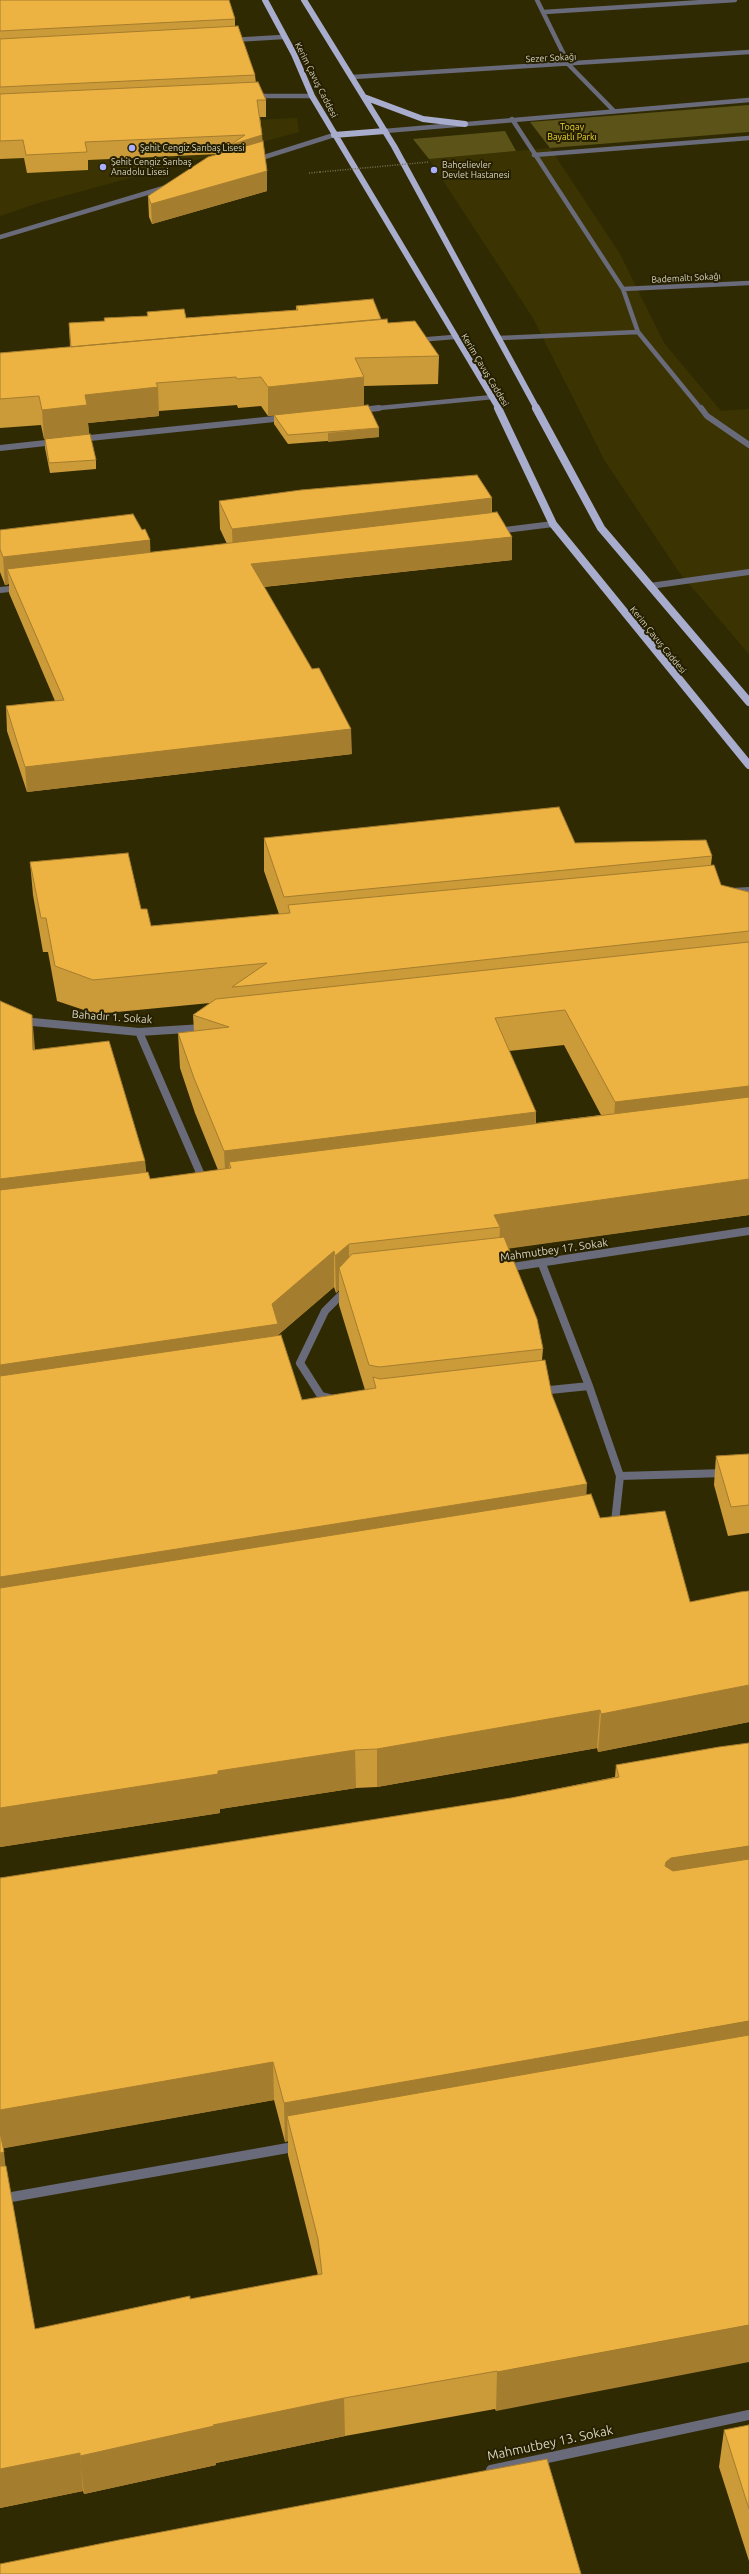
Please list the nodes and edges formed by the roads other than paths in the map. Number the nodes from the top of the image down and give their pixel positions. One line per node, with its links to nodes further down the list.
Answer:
1 (265, 0): 6 (main road, Kerim Çavuş Caddesi)
2 (304, 0): 10 (main road)
3 (537, 0): 5 (street)
4 (734, 0): 5 (street)
5 (544, 12): 9 (street)
6 (283, 37): 7 (street); 12 (main road, Kerim Çavuş Caddesi)
7 (228, 40)
8 (749, 52): 9 (street, Sezer Sokağı)
9 (569, 65): 10 (street, Sezer Sokağı); 15 (street)
10 (353, 77): 13 (main road)
11 (246, 96): 12 (street)
12 (312, 96): 19 (main road, Kerim Çavuş Caddesi)
13 (364, 97): 17 (main road); 18 (main road)
14 (749, 100): 15 (street)
15 (614, 111): 16 (street)
16 (512, 120): 17 (street); 21 (street)
17 (465, 124): 18 (street)
18 (385, 131): 19 (main road); 29 (main road)
19 (334, 135): 22 (street); 28 (main road, Kerim Çavuş Caddesi)
20 (749, 138): 21 (street)
21 (534, 155): 26 (street)
22 (250, 161)
23 (175, 184): 24 (street)
24 (0, 237)
25 (749, 283): 26 (street, Bademaltı Sokağı)
26 (623, 289): 27 (street)
27 (638, 332): 29 (street); 36 (street)
28 (454, 337): 30 (street); 31 (main road, Kerim Çavuş Caddesi)
29 (500, 338): 41 (main road)
30 (407, 341)
31 (493, 397): 32 (street); 38 (main road, Kerim Çavuş Caddesi)
32 (358, 411)
33 (294, 417): 34 (street)
34 (72, 440)
35 (64, 441): 37 (street)
36 (749, 445)
37 (0, 448)
38 (553, 524): 39 (street); 45 (main road, Kerim Çavuş Caddesi)
39 (490, 532)
40 (749, 572): 41 (street)
41 (650, 586): 44 (main road)
42 (24, 587): 43 (street)
43 (0, 590)
44 (749, 702)
45 (749, 765)
46 (749, 890): 47 (street)
47 (725, 892)
48 (16, 1020): 50 (street, Bahadır 1. Sokak)
49 (214, 1028): 50 (street, Bahadır 1. Sokak)
50 (139, 1032): 51 (street)
51 (206, 1187)
52 (749, 1231): 53 (street, Mahmutbey 17. Sokak)
53 (542, 1264): 54 (street, Mahmutbey 17. Sokak); 56 (street)
54 (496, 1269)
55 (357, 1285): 58 (street)
56 (589, 1386): 57 (street); 60 (street)
57 (534, 1392)
58 (343, 1401)
59 (734, 1473): 60 (street)
60 (620, 1476): 61 (street)
61 (599, 1525)
62 (312, 2143): 63 (street)
63 (0, 2199)
64 (749, 2415): 65 (street, Mahmutbey 13. Sokak)
65 (478, 2473)

